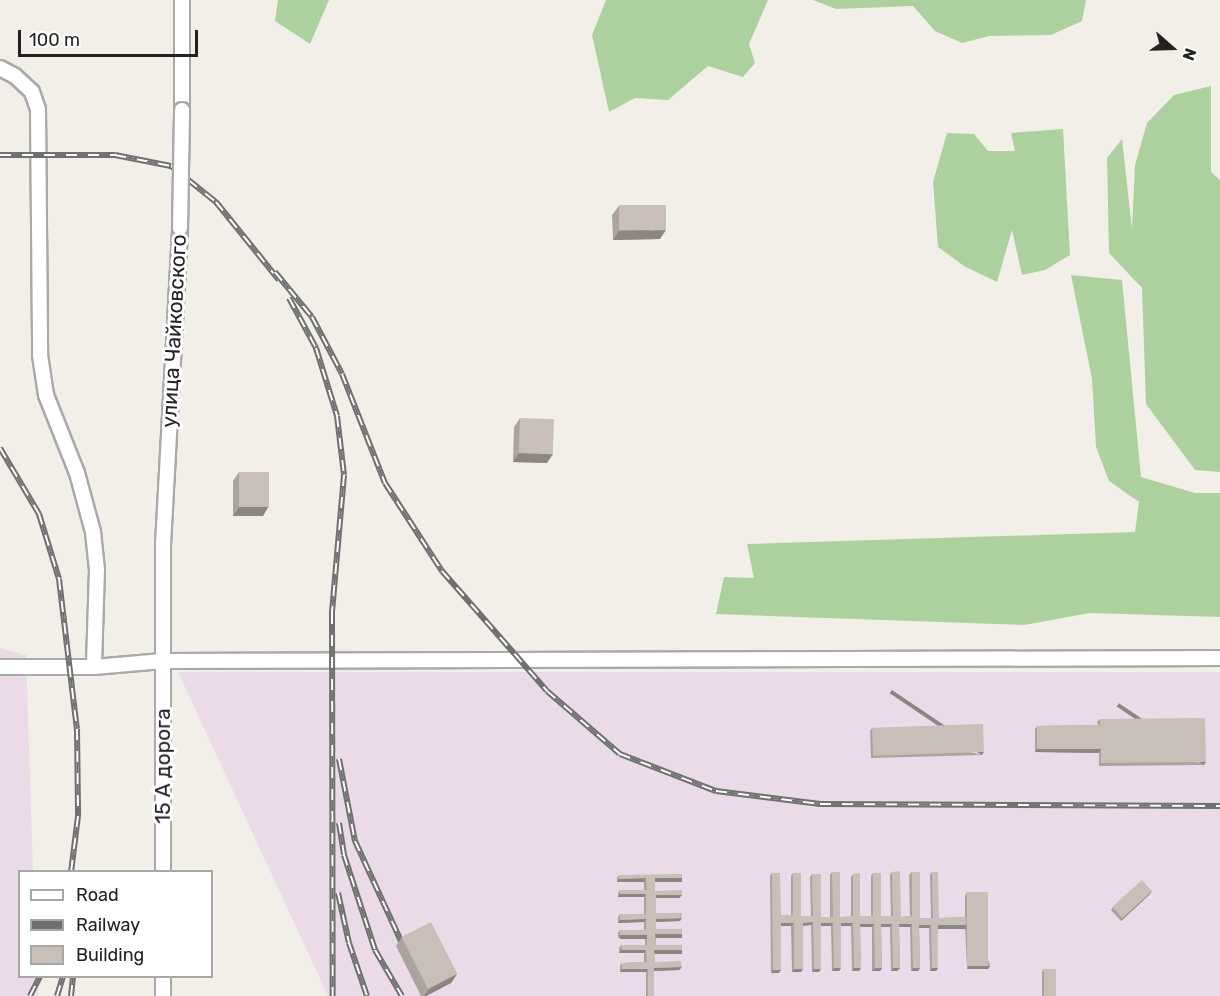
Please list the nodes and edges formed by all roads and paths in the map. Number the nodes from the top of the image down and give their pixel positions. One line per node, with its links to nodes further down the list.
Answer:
1 (182, 0): 4 (street, улица Чайковского, bridge)
2 (0, 68): 6 (street)
3 (1220, 658): 4 (street)
4 (163, 661): 6 (street); 7 (street, 15 А дорога)
5 (0, 667): 6 (street)
6 (94, 667)
7 (163, 870)
8 (163, 978): 9 (street)
9 (163, 996)

